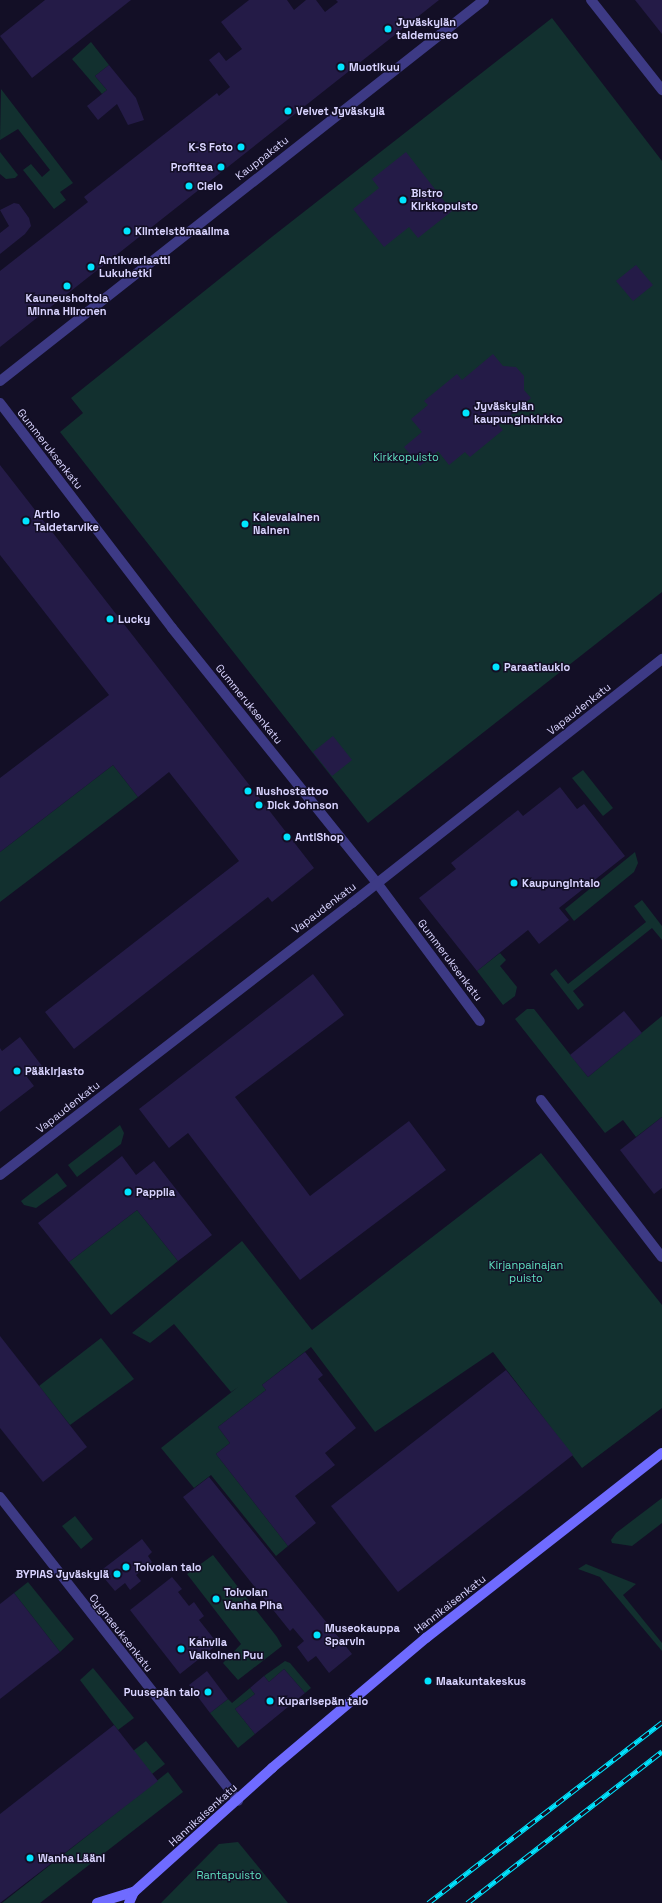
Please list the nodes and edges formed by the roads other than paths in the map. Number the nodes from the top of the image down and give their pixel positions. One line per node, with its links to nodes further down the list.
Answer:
1 (484, 0): 4 (street, Kauppakatu)
2 (591, 0): 3 (street)
3 (662, 90)
4 (0, 381)
5 (0, 403): 7 (street, Gummeruksenkatu)
6 (662, 659): 7 (street, Vapaudenkatu)
7 (377, 883): 8 (street, Gummeruksenkatu); 10 (street, Vapaudenkatu)
8 (480, 1021)
9 (541, 1100): 11 (street)
10 (0, 1175)
11 (662, 1257)
12 (662, 1453): 14 (main road, Hannikaisenkatu)
13 (0, 1497): 14 (street, Cygnaeuksenkatu)
14 (238, 1801): 15 (main road, Hannikaisenkatu)
15 (134, 1892): 16 (main road, Hannikaisenkatu); 17 (main road, Hannikaisenkatu)
16 (97, 1903)
17 (129, 1903)

